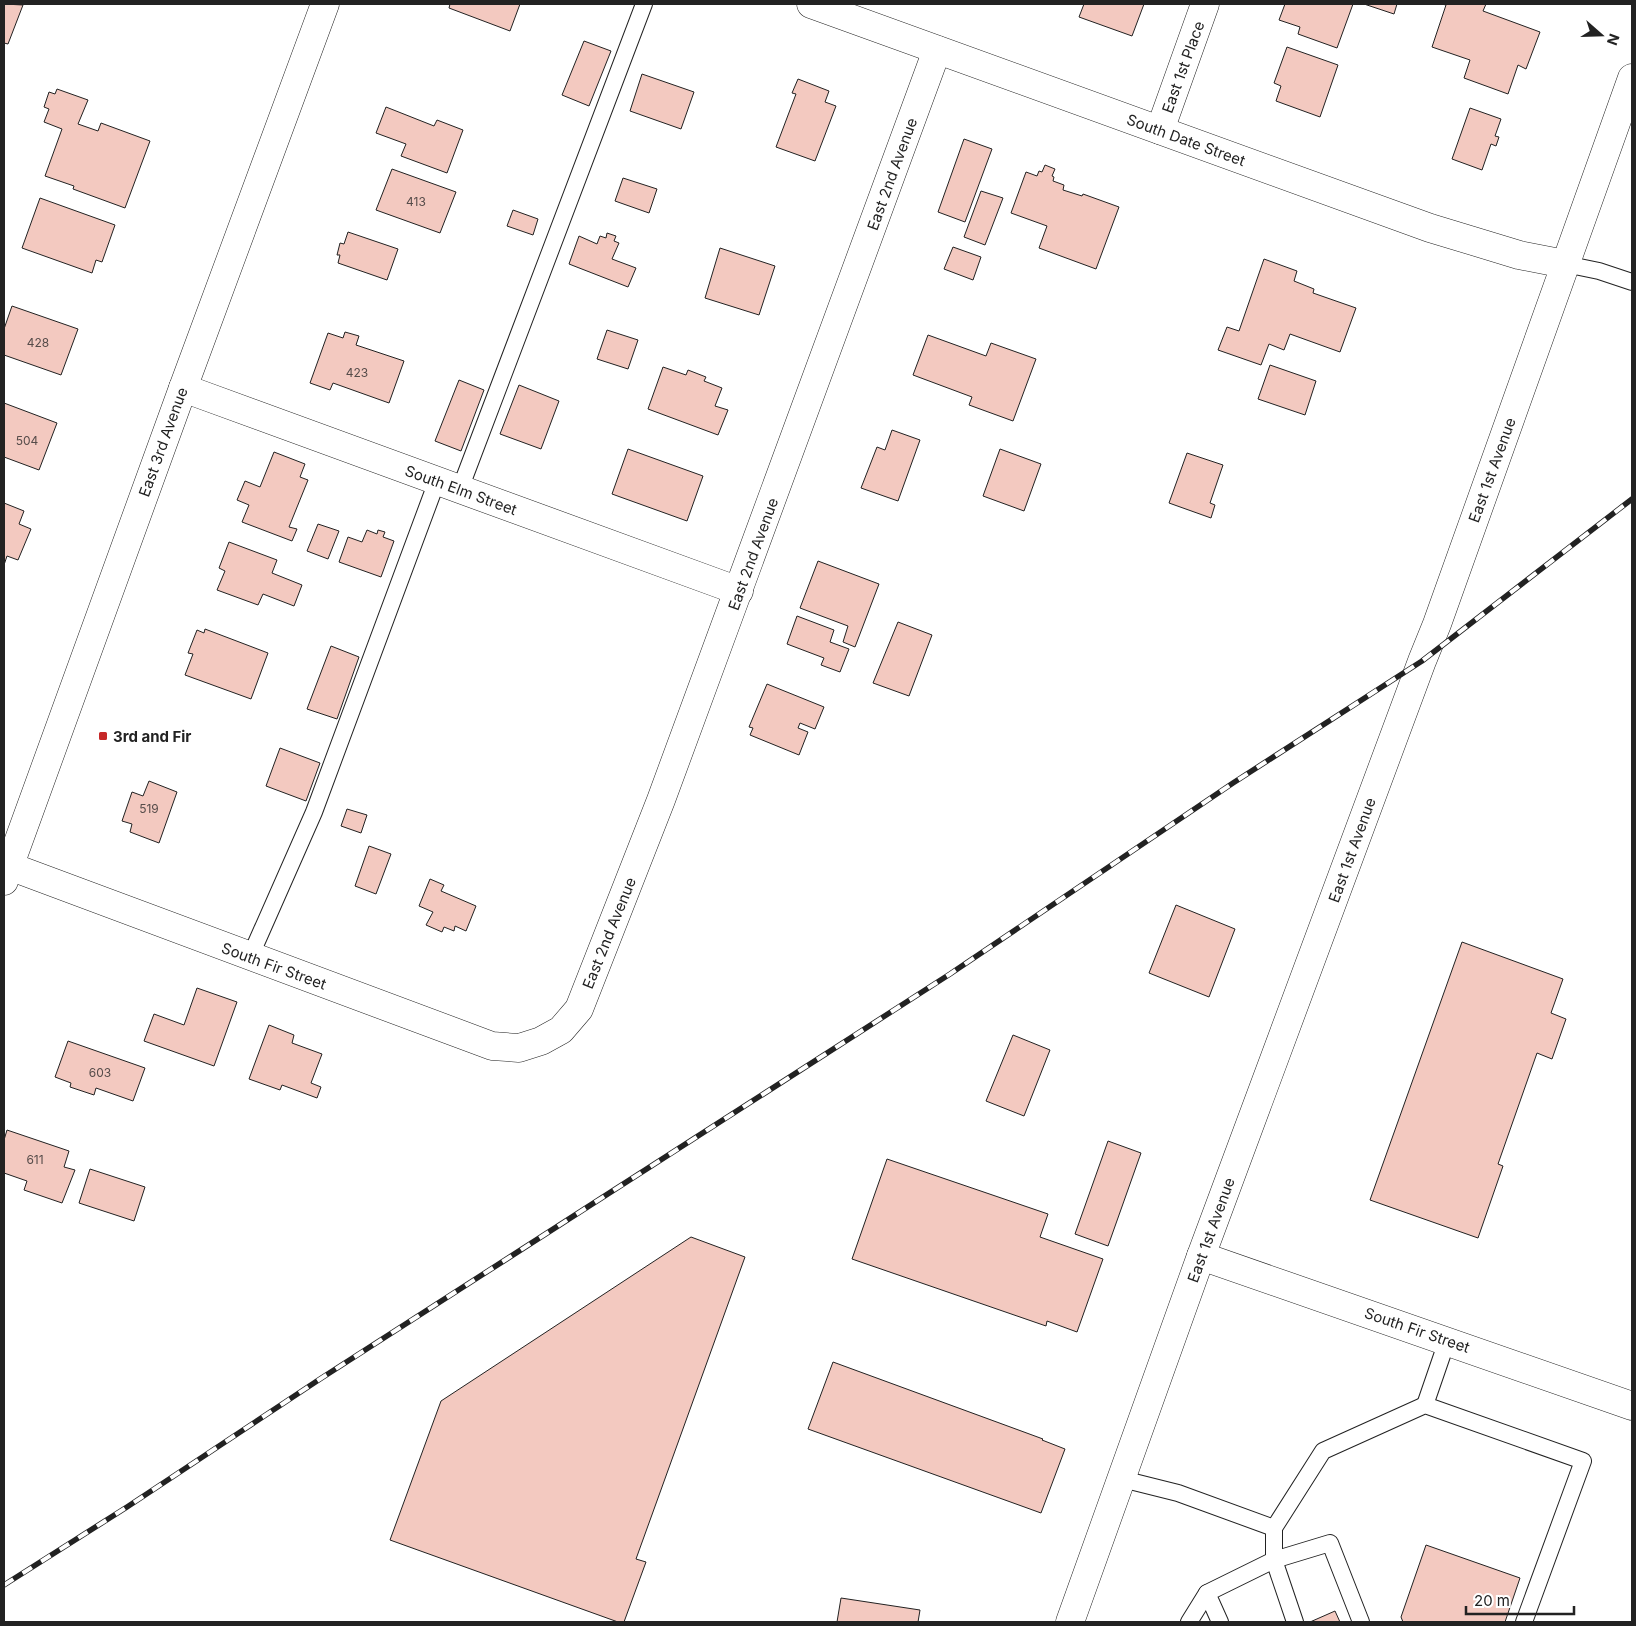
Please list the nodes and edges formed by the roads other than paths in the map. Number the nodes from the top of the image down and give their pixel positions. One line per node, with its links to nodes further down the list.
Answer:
1 (326, 4): 10 (street, East 3rd Avenue)
2 (644, 4): 11 (lane)
3 (811, 4): 5 (street, South Date Street)
4 (1205, 4): 7 (street, East 1st Place)
5 (937, 50): 7 (street, South Date Street); 12 (street, East 2nd Avenue)
6 (1632, 78): 8 (street, East 1st Avenue)
7 (1160, 130): 8 (street, South Date Street)
8 (1565, 264): 9 (lane); 16 (street, East 1st Avenue)
9 (1632, 282)
10 (183, 388): 11 (street, South Elm Street); 13 (street, East 3rd Avenue)
11 (449, 485): 12 (street, South Elm Street); 14 (lane)
12 (739, 592): 15 (street, East 2nd Avenue)
13 (7, 873): 14 (street, South Fir Street)
14 (250, 957): 15 (street, South Fir Street)
15 (541, 1041)
16 (1201, 1256): 17 (street, South Fir Street); 20 (street, East 1st Avenue)
17 (1447, 1340): 18 (lane); 19 (street, South Fir Street)
18 (1424, 1405): 21 (lane); 29 (lane)
19 (1632, 1406)
20 (1122, 1479): 21 (lane); 24 (street, East 1st Avenue)
21 (1274, 1528): 22 (lane)
22 (1274, 1560): 23 (lane); 27 (lane); 28 (lane)
23 (1206, 1593): 25 (lane); 26 (lane)
24 (1070, 1622)
25 (1189, 1622)
26 (1220, 1622)
27 (1296, 1622)
28 (1361, 1622)
29 (1524, 1622)

